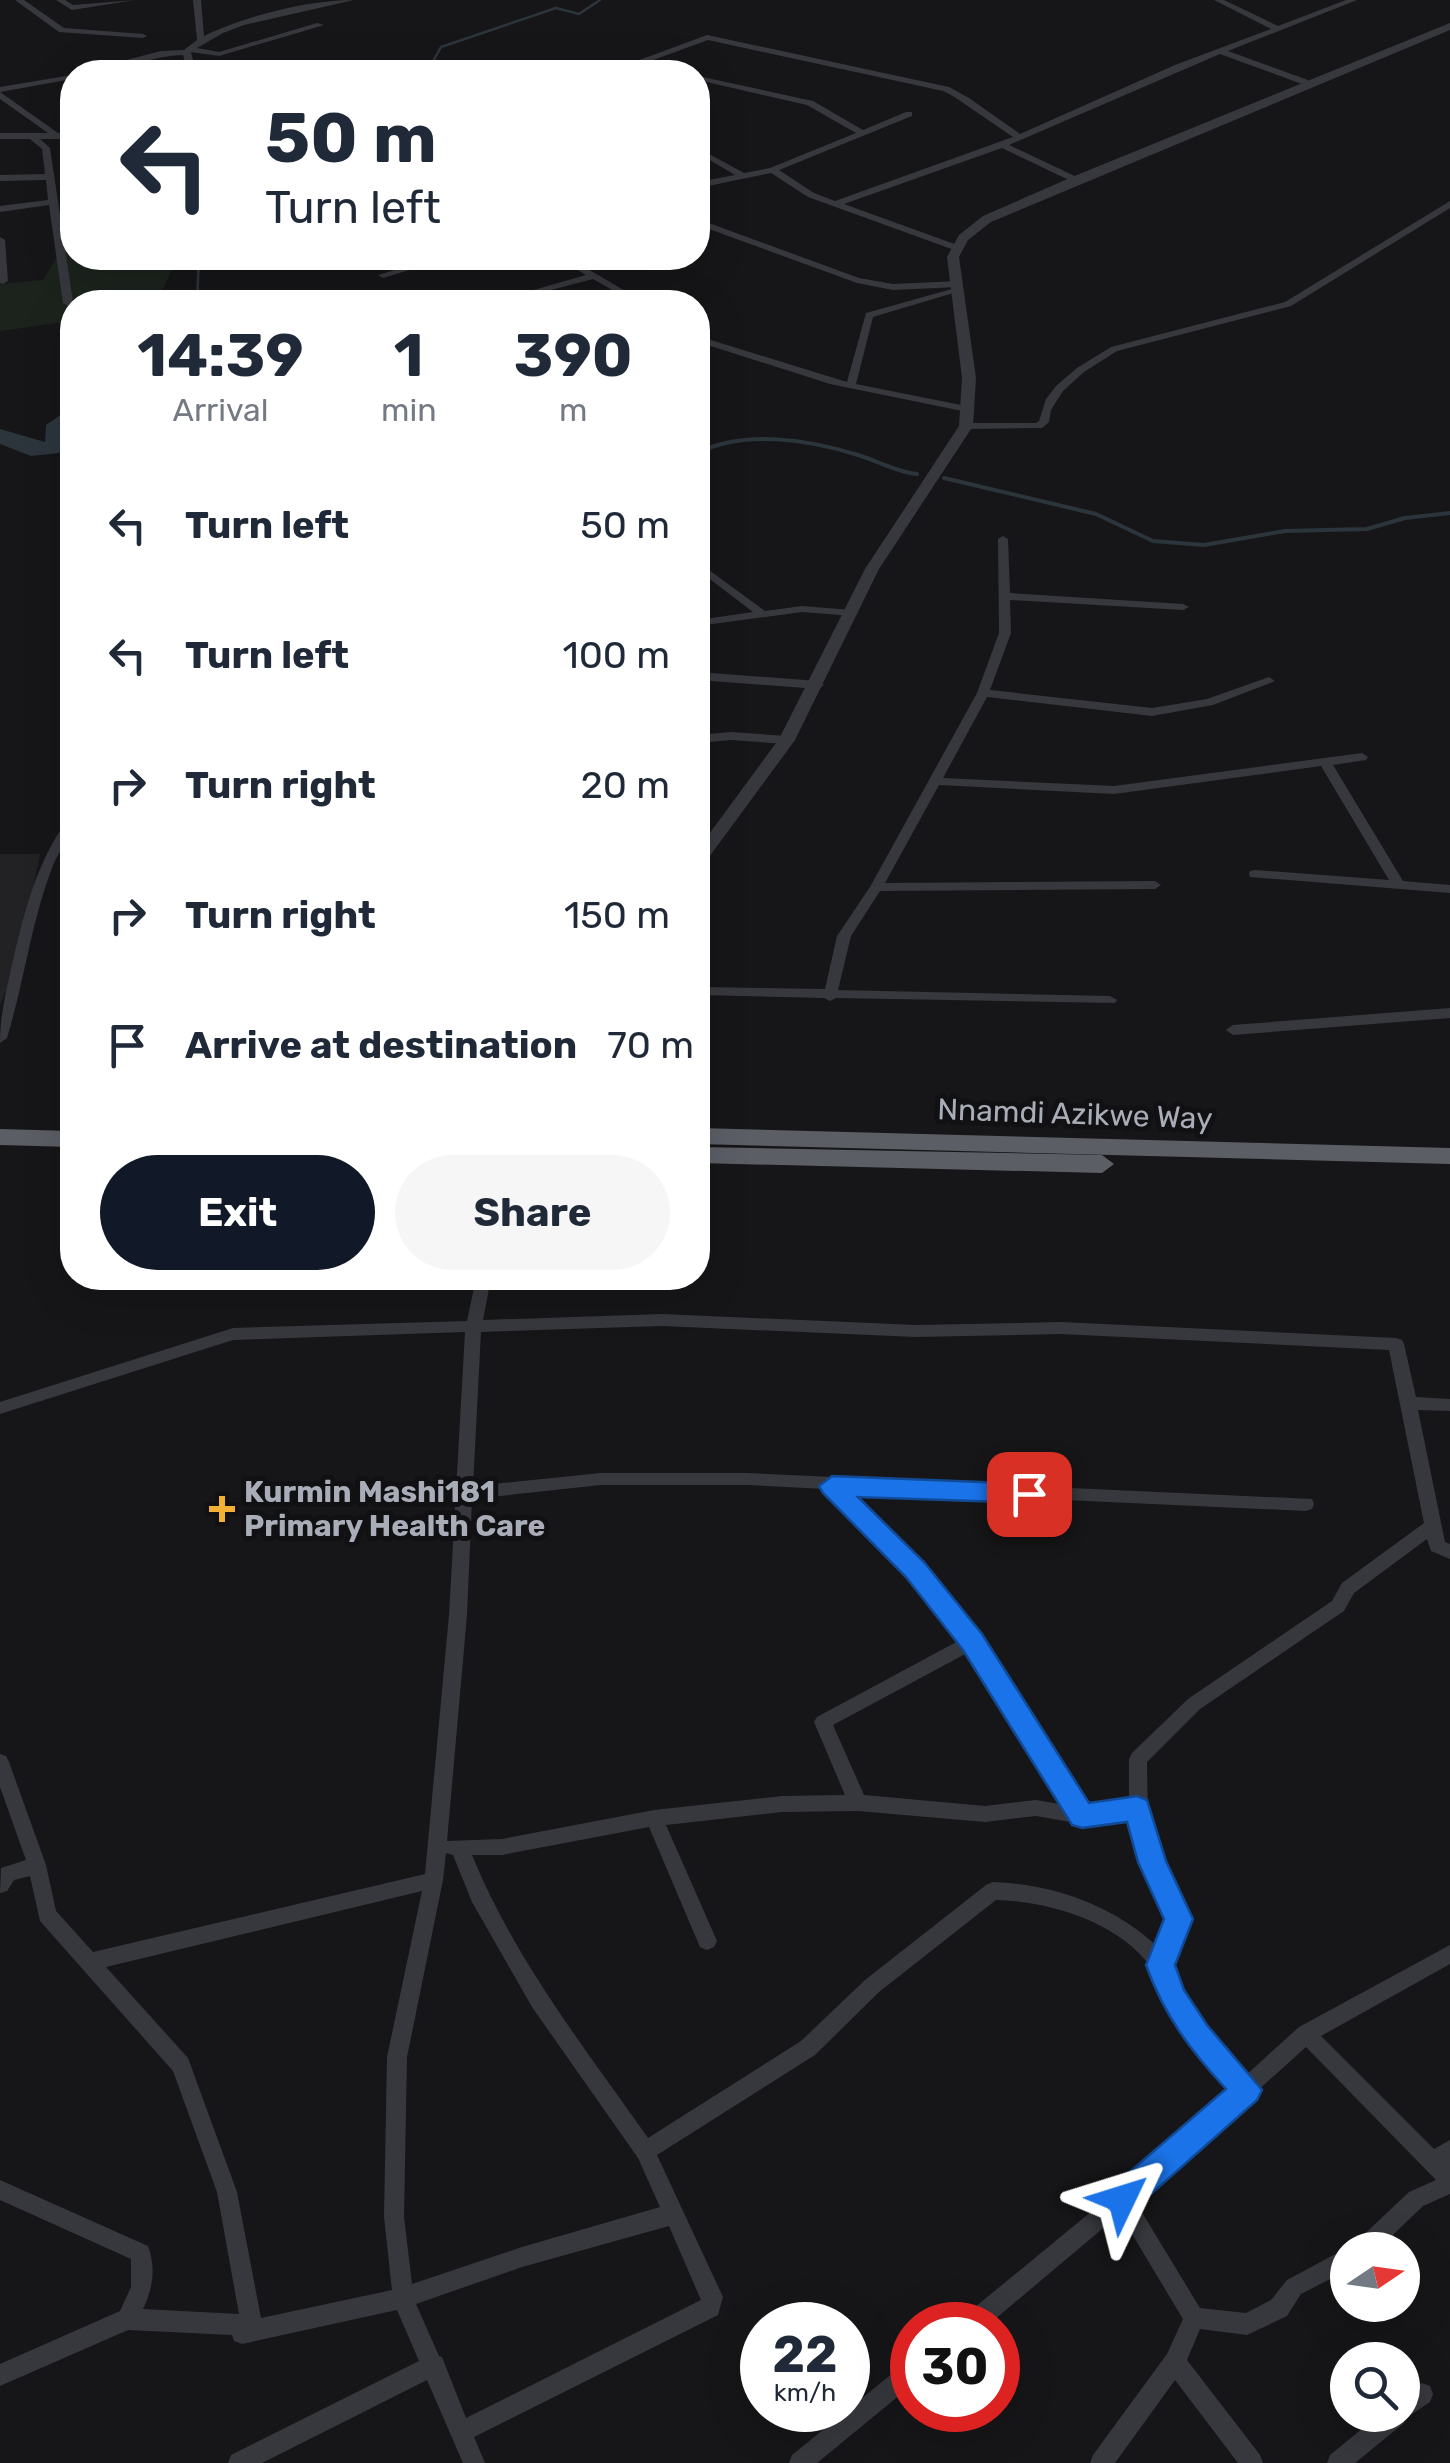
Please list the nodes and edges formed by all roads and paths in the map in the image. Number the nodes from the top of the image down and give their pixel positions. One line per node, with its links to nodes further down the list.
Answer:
1 (19, 0): 11 (street)
2 (60, 0): 3 (street)
3 (130, 0)
4 (197, 0): 12 (street)
5 (350, 0): 12 (street)
6 (1218, 0): 10 (street)
7 (1353, 0): 10 (street)
8 (320, 25): 13 (street)
9 (1450, 26): 20 (street)
10 (1278, 29): 14 (street)
11 (143, 36)
12 (200, 39): 13 (street)
13 (187, 50): 15 (street); 16 (street)
14 (1221, 50): 20 (street); 28 (street)
15 (130, 60)
16 (189, 60)
17 (647, 60): 28 (street)
18 (60, 79): 21 (street)
19 (710, 81): 23 (street)
20 (1305, 82): 35 (street)
21 (0, 93): 24 (street)
22 (909, 114): 23 (street)
23 (863, 133): 31 (street)
24 (54, 134): 25 (street); 26 (street)
25 (31, 135): 27 (street); 33 (street)
26 (60, 135)
27 (0, 136)
28 (1020, 138): 29 (street)
29 (1002, 146): 35 (street); 38 (street)
30 (710, 157): 32 (street)
31 (772, 170): 32 (street); 38 (street)
32 (743, 176): 36 (street)
33 (50, 177): 34 (street); 37 (street)
34 (0, 178)
35 (1076, 180): 43 (street)
36 (710, 183)
37 (53, 202): 40 (street); 44 (street)
38 (836, 204): 43 (street)
39 (1450, 204): 56 (street)
40 (0, 208)
41 (710, 226): 50 (street)
42 (0, 240): 49 (street)
43 (957, 248): 50 (street)
44 (60, 249)
45 (401, 270): 47 (street)
46 (583, 270): 48 (street)
47 (383, 275)
48 (593, 276): 51 (street); 52 (street)
49 (3, 282)
50 (958, 287): 54 (street); 55 (street)
51 (541, 290)
52 (618, 290)
53 (710, 343): 54 (street)
54 (851, 385): 55 (street)
55 (967, 410): 56 (street)
56 (966, 426): 61 (street)
57 (1003, 540): 59 (street)
58 (710, 576): 62 (street)
59 (1007, 596): 60 (street); 67 (street)
60 (1182, 607)
61 (852, 613): 62 (street); 66 (street)
62 (762, 614): 63 (street)
63 (710, 621)
64 (710, 677): 66 (street)
65 (1269, 681): 67 (street)
66 (818, 686): 69 (street)
67 (983, 692): 72 (street)
68 (710, 740): 69 (street)
69 (787, 740): 74 (street)
70 (1362, 757): 71 (street)
71 (1325, 762): 72 (street); 78 (street)
72 (937, 781): 77 (street)
73 (60, 839): 85 (street)
74 (710, 844)
75 (1255, 874): 78 (street)
76 (1155, 885): 77 (street)
77 (876, 886): 81 (street)
78 (1398, 886): 79 (street)
79 (1450, 889)
80 (710, 992): 81 (street)
81 (830, 997): 82 (street)
82 (1110, 1000)
83 (1450, 1014): 84 (street)
84 (1233, 1030)
85 (0, 1038)
86 (0, 1121): 87 (highway)
87 (60, 1122)
88 (710, 1136): 92 (highway, Nnamdi Azikwe Way)
89 (0, 1137): 90 (highway)
90 (60, 1139)
91 (710, 1155): 93 (highway, Nnamdi Azikwe Way)
92 (1450, 1156)
93 (1450, 1172)
94 (481, 1290): 95 (street)
95 (474, 1328): 96 (street); 98 (street); 100 (street)
96 (1409, 1402): 97 (street); 102 (street)
97 (1450, 1405)
98 (0, 1408)
99 (832, 1486): 100 (street); 101 (street); 104 (street)
100 (466, 1493): 110 (street)
101 (1306, 1504)
102 (1432, 1525): 103 (street); 107 (street)
103 (1450, 1552)
104 (972, 1642): 106 (street); 108 (street)
105 (0, 1762): 112 (street)
106 (858, 1803): 108 (street); 109 (street)
107 (1137, 1809): 108 (street); 118 (street)
108 (1082, 1816)
109 (654, 1818): 111 (street); 115 (street)
110 (438, 1847): 111 (street); 114 (street)
111 (459, 1847): 121 (street)
112 (38, 1866): 113 (street); 117 (street)
113 (3, 1875)
114 (434, 1880): 117 (street); 129 (street)
115 (707, 1941)
116 (1450, 1954): 119 (street)
117 (90, 1962): 132 (street)
118 (1160, 1965): 120 (street); 121 (street)
119 (1306, 2034): 120 (street); 122 (street)
120 (1247, 2090): 125 (street)
121 (645, 2152): 126 (street)
122 (1442, 2156): 123 (street); 127 (street)
123 (1450, 2179)
124 (0, 2190): 132 (street)
125 (1122, 2199): 130 (street); 131 (street)
126 (673, 2214): 129 (street); 137 (street)
127 (1381, 2232)
128 (1330, 2268): 131 (street)
129 (403, 2298): 132 (street); 134 (street)
130 (998, 2302)
131 (1194, 2318): 133 (street)
132 (128, 2319): 135 (street)
133 (1174, 2362): 142 (street); 143 (street)
134 (434, 2366): 137 (street); 139 (street)
135 (0, 2375)
136 (890, 2390): 141 (street)
137 (463, 2431): 140 (street)
138 (1375, 2432): 144 (street)
139 (239, 2463)
140 (474, 2463)
141 (800, 2463)
142 (1101, 2463)
143 (1252, 2463)
144 (1338, 2463)

